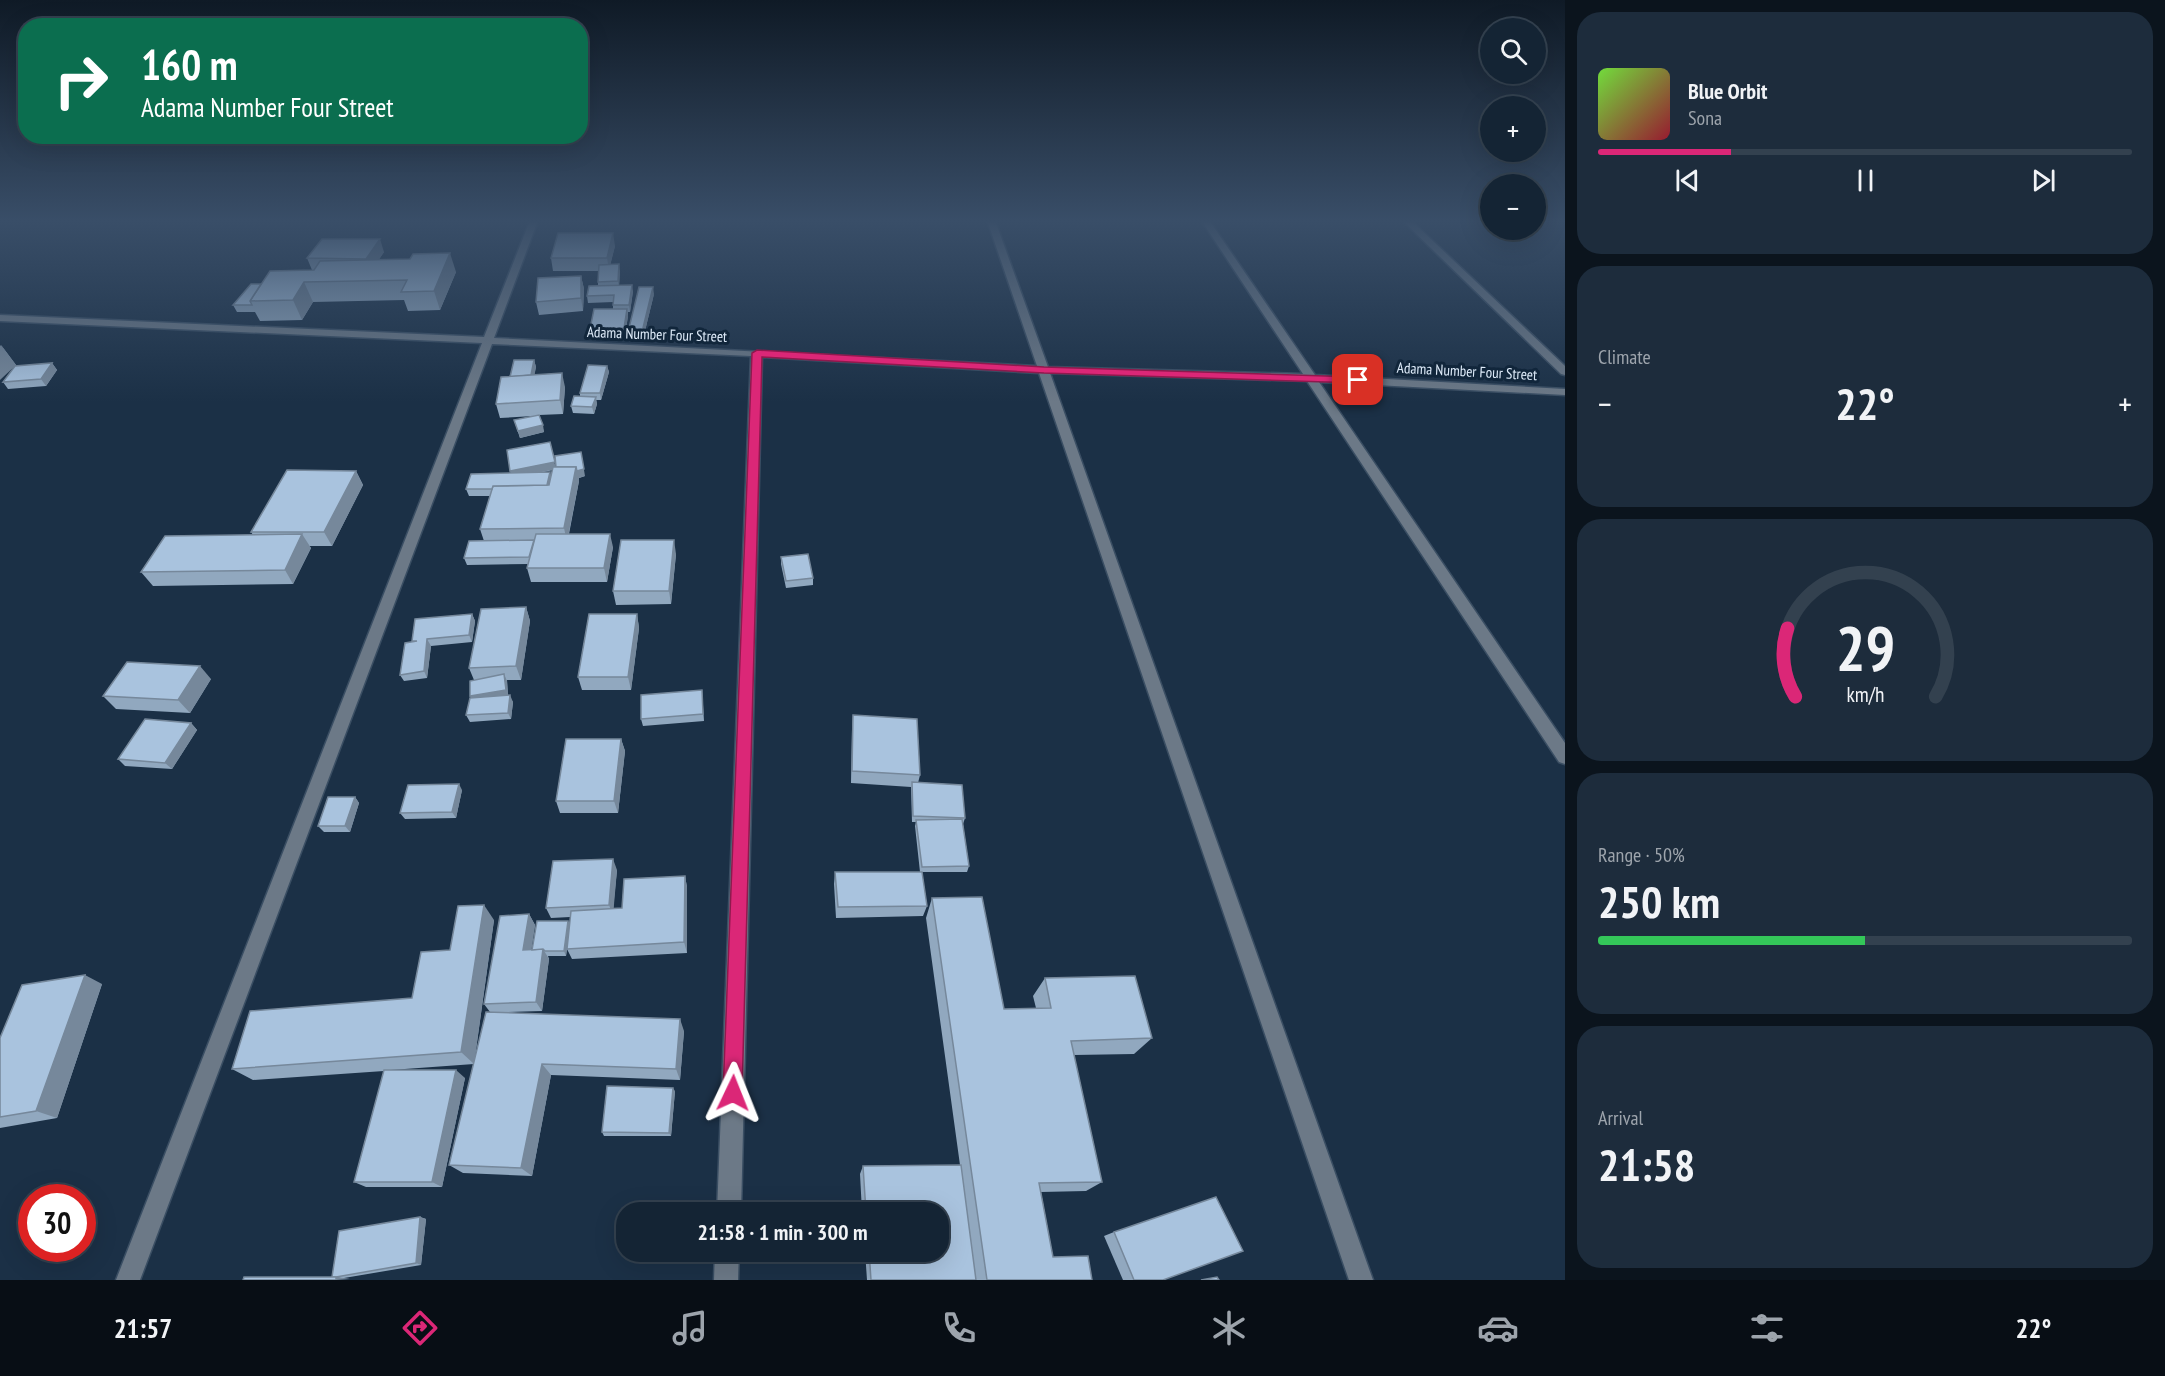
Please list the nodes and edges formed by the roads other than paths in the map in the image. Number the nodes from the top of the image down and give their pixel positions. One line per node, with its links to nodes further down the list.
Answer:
1 (510, 283): 6 (street)
2 (1013, 283): 8 (street)
3 (1247, 283): 10 (street)
4 (1472, 283): 9 (street)
5 (0, 318): 6 (street, Adama Number Four Street)
6 (487, 343): 7 (street, Adama Number Four Street); 15 (street)
7 (757, 353): 8 (street, Adama Number Four Street); 13 (street)
8 (1044, 370): 10 (street, Adama Number Four Street); 17 (street)
9 (1565, 372)
10 (1312, 378): 11 (street, Adama Number Four Street); 12 (street)
11 (1565, 392)
12 (1565, 757)
13 (729, 1202)
14 (727, 1262): 16 (street)
15 (128, 1280)
16 (726, 1280)
17 (1361, 1280)

